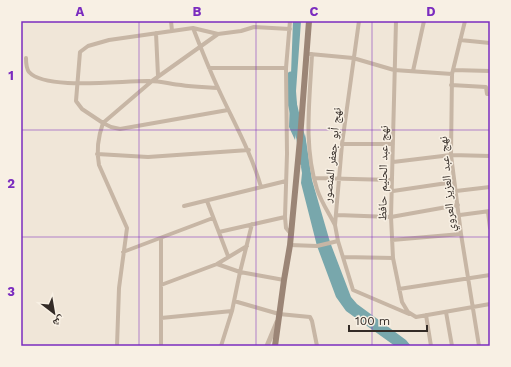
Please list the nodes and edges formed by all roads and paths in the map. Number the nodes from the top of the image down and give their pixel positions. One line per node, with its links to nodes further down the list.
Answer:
1 (170, 21): 12 (street)
2 (254, 21): 9 (street)
3 (290, 21): 11 (street)
4 (309, 21): 18 (main road)
5 (359, 21): 20 (street, نهج أبو جعفر المنصور)
6 (396, 21): 23 (street, نهج عبد الحليم حافظ)
7 (424, 21): 24 (street)
8 (465, 21): 15 (street, نهج عبد العزيز العروي)
9 (254, 27): 11 (street); 14 (street)
10 (193, 28): 12 (street); 14 (street); 17 (street)
11 (290, 29): 22 (street)
12 (172, 31): 13 (street)
13 (156, 33): 27 (street); 29 (street)
14 (218, 34): 17 (street)
15 (460, 40): 16 (street); 25 (street, نهج عبد العزيز العروي)
16 (490, 44)
17 (201, 46): 21 (street); 27 (street)
18 (309, 54): 20 (street); 42 (street); 64 (main road)
19 (26, 58): 29 (street)
20 (353, 58): 23 (street); 35 (street, نهج أبو جعفر المنصور)
21 (209, 68): 22 (street); 31 (street)
22 (286, 68): 45 (street)
23 (394, 70): 24 (street); 36 (street, نهج عبد الحليم حافظ)
24 (413, 71): 25 (street)
25 (452, 72): 26 (street); 30 (street, نهج عبد العزيز العروي)
26 (490, 72)
27 (158, 76): 28 (street)
28 (152, 81): 29 (street); 31 (street); 34 (street)
29 (78, 83): 34 (street)
30 (451, 85): 32 (street); 39 (street, نهج عبد العزيز العروي)
31 (218, 88): 33 (street)
32 (490, 94)
33 (228, 110): 34 (street); 37 (street)
34 (103, 123): 38 (street)
35 (342, 144): 36 (street); 43 (street, نهج أبو جعفر المنصور)
36 (393, 144): 41 (street, نهج عبد الحليم حافظ)
37 (248, 150): 38 (street); 47 (street)
38 (97, 154): 71 (street)
39 (452, 155): 40 (street); 41 (street); 46 (street, نهج عبد العزيز العروي)
40 (490, 156)
41 (393, 162): 44 (street, نهج عبد الحليم حافظ)
42 (314, 178): 43 (street); 61 (street)
43 (338, 178): 44 (street); 55 (street, نهج أبو جعفر المنصور)
44 (392, 180): 49 (street, نهج عبد الحليم حافظ)
45 (286, 181): 47 (street); 57 (street)
46 (454, 182): 49 (street); 50 (street, نهج عبد العزيز العروي)
47 (261, 187): 51 (street)
48 (490, 188): 50 (street)
49 (392, 191): 58 (street, نهج عبد الحليم حافظ)
50 (456, 192): 52 (street, نهج عبد العزيز العروي)
51 (207, 201): 53 (street); 59 (street)
52 (458, 205): 56 (street, نهج عبد العزيز العروي); 58 (street)
53 (184, 206)
54 (489, 211): 56 (street); 62 (street)
55 (337, 215): 58 (street); 61 (street, نهج أبو جعفر المنصور)
56 (460, 215): 65 (street, نهج عبد العزيز العروي)
57 (285, 217): 60 (street); 64 (street)
58 (391, 217): 67 (street, نهج عبد الحليم حافظ)
59 (213, 218): 63 (street); 66 (street)
60 (252, 224): 63 (street); 70 (street)
61 (336, 225): 68 (street, نهج أبو جعفر المنصور)
62 (490, 225)
63 (219, 232): 72 (street)
64 (291, 233): 69 (main road)
65 (461, 234): 67 (street); 78 (street, نهج عبد العزيز العروي)
66 (161, 238): 71 (street); 80 (street)
67 (392, 240): 74 (street, نهج عبد الحليم حافظ)
68 (338, 241): 69 (street); 73 (street, نهج أبو جعفر المنصور)
69 (290, 245): 79 (main road)
70 (247, 246): 72 (street); 76 (street)
71 (123, 252): 91 (street)
72 (228, 256): 75 (street)
73 (343, 257): 74 (street); 89 (street, نهج أبو جعفر المنصور)
74 (393, 258): 81 (street, نهج عبد الحليم حافظ)
75 (217, 264): 76 (street); 80 (street)
76 (240, 272): 79 (street); 82 (street)
77 (490, 275): 78 (street)
78 (469, 278): 81 (street); 84 (street, نهج عبد العزيز العروي)
79 (284, 280): 88 (main road)
80 (161, 285): 90 (street)
81 (399, 289): 89 (street, نهج عبد الحليم حافظ)
82 (234, 301): 85 (street); 88 (street)
83 (490, 304): 84 (street)
84 (474, 308): 86 (street); 99 (street, نهج عبد العزيز العروي)
85 (232, 311): 90 (street); 93 (street)
86 (446, 312): 87 (street); 98 (street)
87 (426, 315): 89 (street); 97 (street)
88 (279, 316): 94 (street); 95 (main road); 96 (street)
89 (415, 316)
90 (161, 318): 92 (street)
91 (117, 346)
92 (161, 346)
93 (222, 346)
94 (267, 346)
95 (276, 346)
96 (317, 346)
97 (431, 346)
98 (452, 346)
99 (479, 346)

